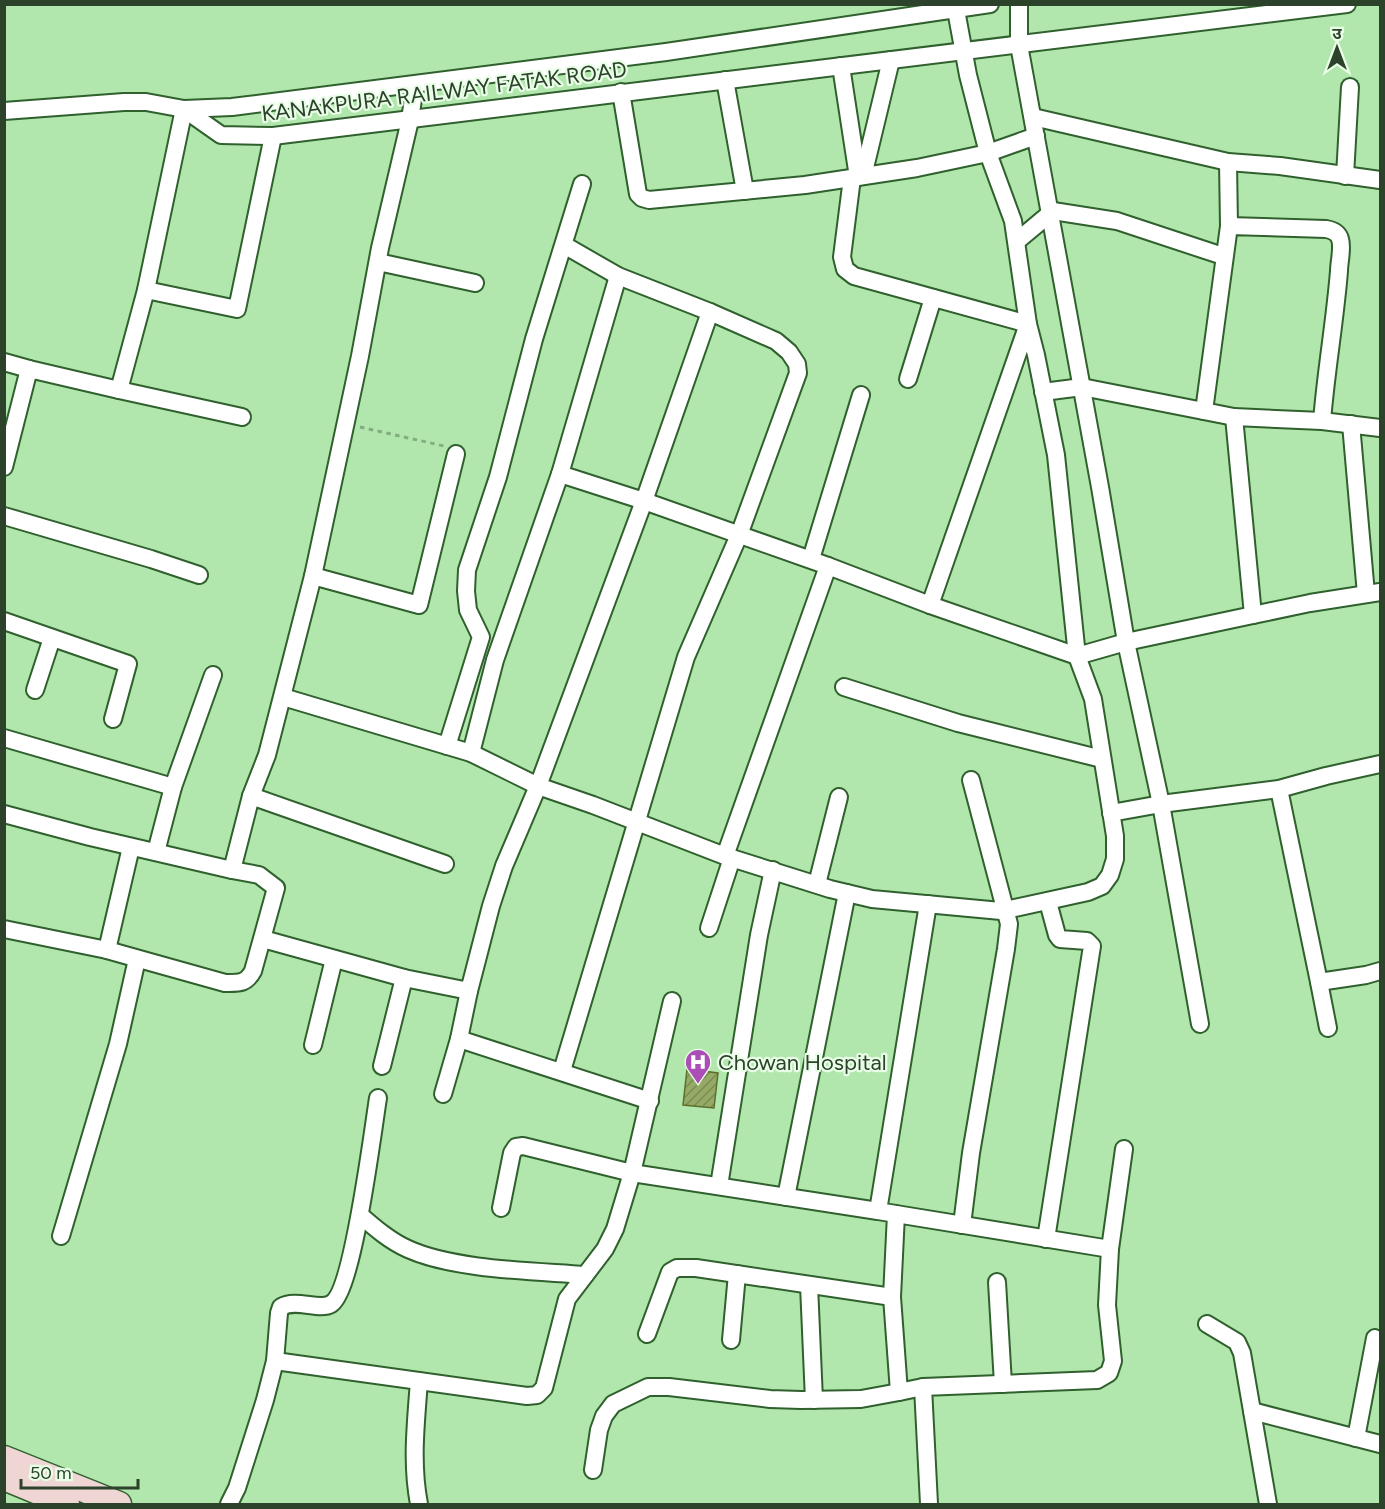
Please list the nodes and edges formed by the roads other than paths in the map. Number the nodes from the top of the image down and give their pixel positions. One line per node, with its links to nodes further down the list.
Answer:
1 (990, 4): 4 (street, KANAKPURA RAILWAY FATAK ROAD)
2 (1019, 4): 5 (street)
3 (1347, 4): 5 (street, KANAKPURA RAILWAY FATAK ROAD)
4 (956, 10): 6 (street); 10 (street, KANAKPURA RAILWAY FATAK ROAD)
5 (1018, 45): 6 (street, KANAKPURA RAILWAY FATAK ROAD); 15 (street)
6 (964, 52): 7 (street, KANAKPURA RAILWAY FATAK ROAD); 19 (street)
7 (891, 60): 8 (street, KANAKPURA RAILWAY FATAK ROAD); 22 (street)
8 (841, 66): 9 (street, KANAKPURA RAILWAY FATAK ROAD); 22 (street)
9 (725, 80): 12 (street, KANAKPURA RAILWAY FATAK ROAD); 25 (street)
10 (415, 85): 13 (street, KANAKPURA RAILWAY FATAK ROAD); 16 (street)
11 (1350, 87): 21 (street)
12 (621, 92): 16 (street, KANAKPURA RAILWAY FATAK ROAD); 25 (street)
13 (184, 109): 14 (street); 17 (street, KANAKPURA RAILWAY FATAK ROAD); 34 (street)
14 (4, 111)
15 (1033, 117): 18 (street); 20 (street)
16 (410, 120): 17 (street, KANAKPURA RAILWAY FATAK ROAD); 31 (street)
17 (273, 136): 34 (street)
18 (1036, 136): 19 (street); 26 (street)
19 (988, 153): 22 (street); 28 (street)
20 (1228, 162): 21 (street); 27 (street)
21 (1345, 176): 23 (street)
22 (858, 177): 25 (street); 35 (street)
23 (1380, 180)
24 (582, 184): 29 (street)
25 (745, 191)
26 (1050, 214): 28 (street); 30 (street); 41 (street)
27 (1229, 226): 30 (street); 48 (street)
28 (1017, 241): 37 (street)
29 (564, 245): 32 (street); 74 (street)
30 (1224, 256): 45 (street)
31 (378, 262): 33 (street); 60 (street)
32 (618, 276): 36 (street); 53 (street)
33 (475, 283)
34 (146, 290): 42 (street)
35 (933, 298): 37 (street); 40 (street)
36 (710, 312): 54 (street); 56 (street)
37 (1028, 324): 43 (street); 62 (street)
38 (4, 362): 39 (street)
39 (29, 369): 42 (street); 52 (street)
40 (908, 379)
41 (1082, 387): 43 (street); 45 (street); 66 (street)
42 (119, 390): 46 (street)
43 (1043, 392): 67 (street)
44 (861, 395): 57 (street)
45 (1204, 411): 47 (street)
46 (242, 417)
47 (1234, 417): 48 (street); 63 (street)
48 (1322, 421): 49 (street)
49 (1351, 424): 50 (street); 61 (street)
50 (1380, 428)
51 (456, 454): 60 (street)
52 (4, 466)
53 (560, 474): 54 (street); 75 (street)
54 (644, 501): 56 (street); 79 (street)
55 (4, 516): 59 (street)
56 (739, 536): 57 (street); 87 (street)
57 (811, 559): 58 (street)
58 (828, 566): 62 (street); 90 (street)
59 (199, 575)
60 (313, 576): 71 (street)
61 (1373, 593): 63 (street)
62 (930, 605): 67 (street)
63 (1253, 615): 66 (street)
64 (4, 621): 65 (street)
65 (51, 638): 70 (street); 72 (street)
66 (1126, 642): 67 (street); 84 (street)
67 (1077, 656): 76 (street)
68 (213, 675): 80 (street)
69 (844, 687): 76 (street)
70 (35, 690)
71 (283, 697): 74 (street); 82 (street)
72 (112, 719)
73 (4, 738): 80 (street)
74 (447, 746): 75 (street)
75 (471, 753): 79 (street)
76 (1102, 759): 85 (street)
77 (1380, 764): 81 (street)
78 (970, 780): 98 (street)
79 (538, 786): 87 (street); 108 (street)
80 (173, 787): 89 (street)
81 (1279, 789): 84 (street); 107 (street)
82 (251, 796): 91 (street); 92 (street)
83 (838, 797): 94 (street)
84 (1161, 804): 85 (street); 110 (street)
85 (1111, 813): 96 (street)
86 (4, 814): 88 (street)
87 (636, 822): 90 (street); 115 (street)
88 (131, 847): 89 (street); 102 (street)
89 (156, 852): 92 (street)
90 (729, 857): 93 (street); 99 (street)
91 (445, 864)
92 (232, 870): 101 (street)
93 (773, 870): 94 (street); 121 (street)
94 (817, 884): 95 (street)
95 (847, 893): 97 (street); 122 (street)
96 (1048, 902): 98 (street); 129 (street)
97 (928, 904): 98 (street); 124 (street)
98 (1005, 910): 127 (street)
99 (709, 928)
100 (4, 929): 102 (street)
101 (263, 939): 103 (street); 104 (street)
102 (107, 950): 103 (street)
103 (137, 959): 128 (street)
104 (334, 959): 106 (street); 113 (street)
105 (1380, 971): 107 (street)
106 (404, 978): 108 (street); 114 (street)
107 (1318, 982): 111 (street)
108 (469, 991): 112 (street)
109 (672, 1001): 118 (street)
110 (1200, 1024)
111 (1328, 1028)
112 (459, 1039): 115 (street); 116 (street)
113 (313, 1045)
114 (382, 1066)
115 (562, 1071): 118 (street)
116 (443, 1094)
117 (378, 1098): 126 (street)
118 (650, 1101): 120 (street)
119 (1124, 1149): 130 (street)
120 (632, 1173): 121 (street); 123 (street); 132 (street)
121 (718, 1186): 122 (street)
122 (786, 1197): 124 (street)
123 (501, 1208)
124 (878, 1211): 125 (street)
125 (896, 1214): 127 (street); 135 (street)
126 (360, 1215): 132 (street); 140 (street)
127 (962, 1225): 129 (street)
128 (61, 1236)
129 (1046, 1239): 130 (street)
130 (1110, 1250): 142 (street)
131 (737, 1274): 134 (street); 137 (street); 139 (street)
132 (585, 1275): 141 (street)
133 (997, 1282): 142 (street)
134 (809, 1285): 135 (street); 145 (street)
135 (892, 1297): 144 (street)
136 (1207, 1324): 146 (street)
137 (647, 1334)
138 (1375, 1338): 147 (street)
139 (731, 1340)
140 (275, 1361): 141 (street); 154 (street)
141 (419, 1381): 155 (street)
142 (1003, 1384): 143 (street)
143 (923, 1387): 144 (street); 156 (street)
144 (899, 1392): 145 (street)
145 (814, 1400): 150 (street)
146 (1252, 1411): 147 (street); 157 (street)
147 (1356, 1438): 148 (street)
148 (1380, 1444)
149 (4, 1458): 153 (main road)
150 (593, 1470)
151 (4, 1478): 152 (main road)
152 (67, 1504)
153 (119, 1504)
154 (229, 1504)
155 (418, 1504)
156 (929, 1504)
157 (1268, 1504)

